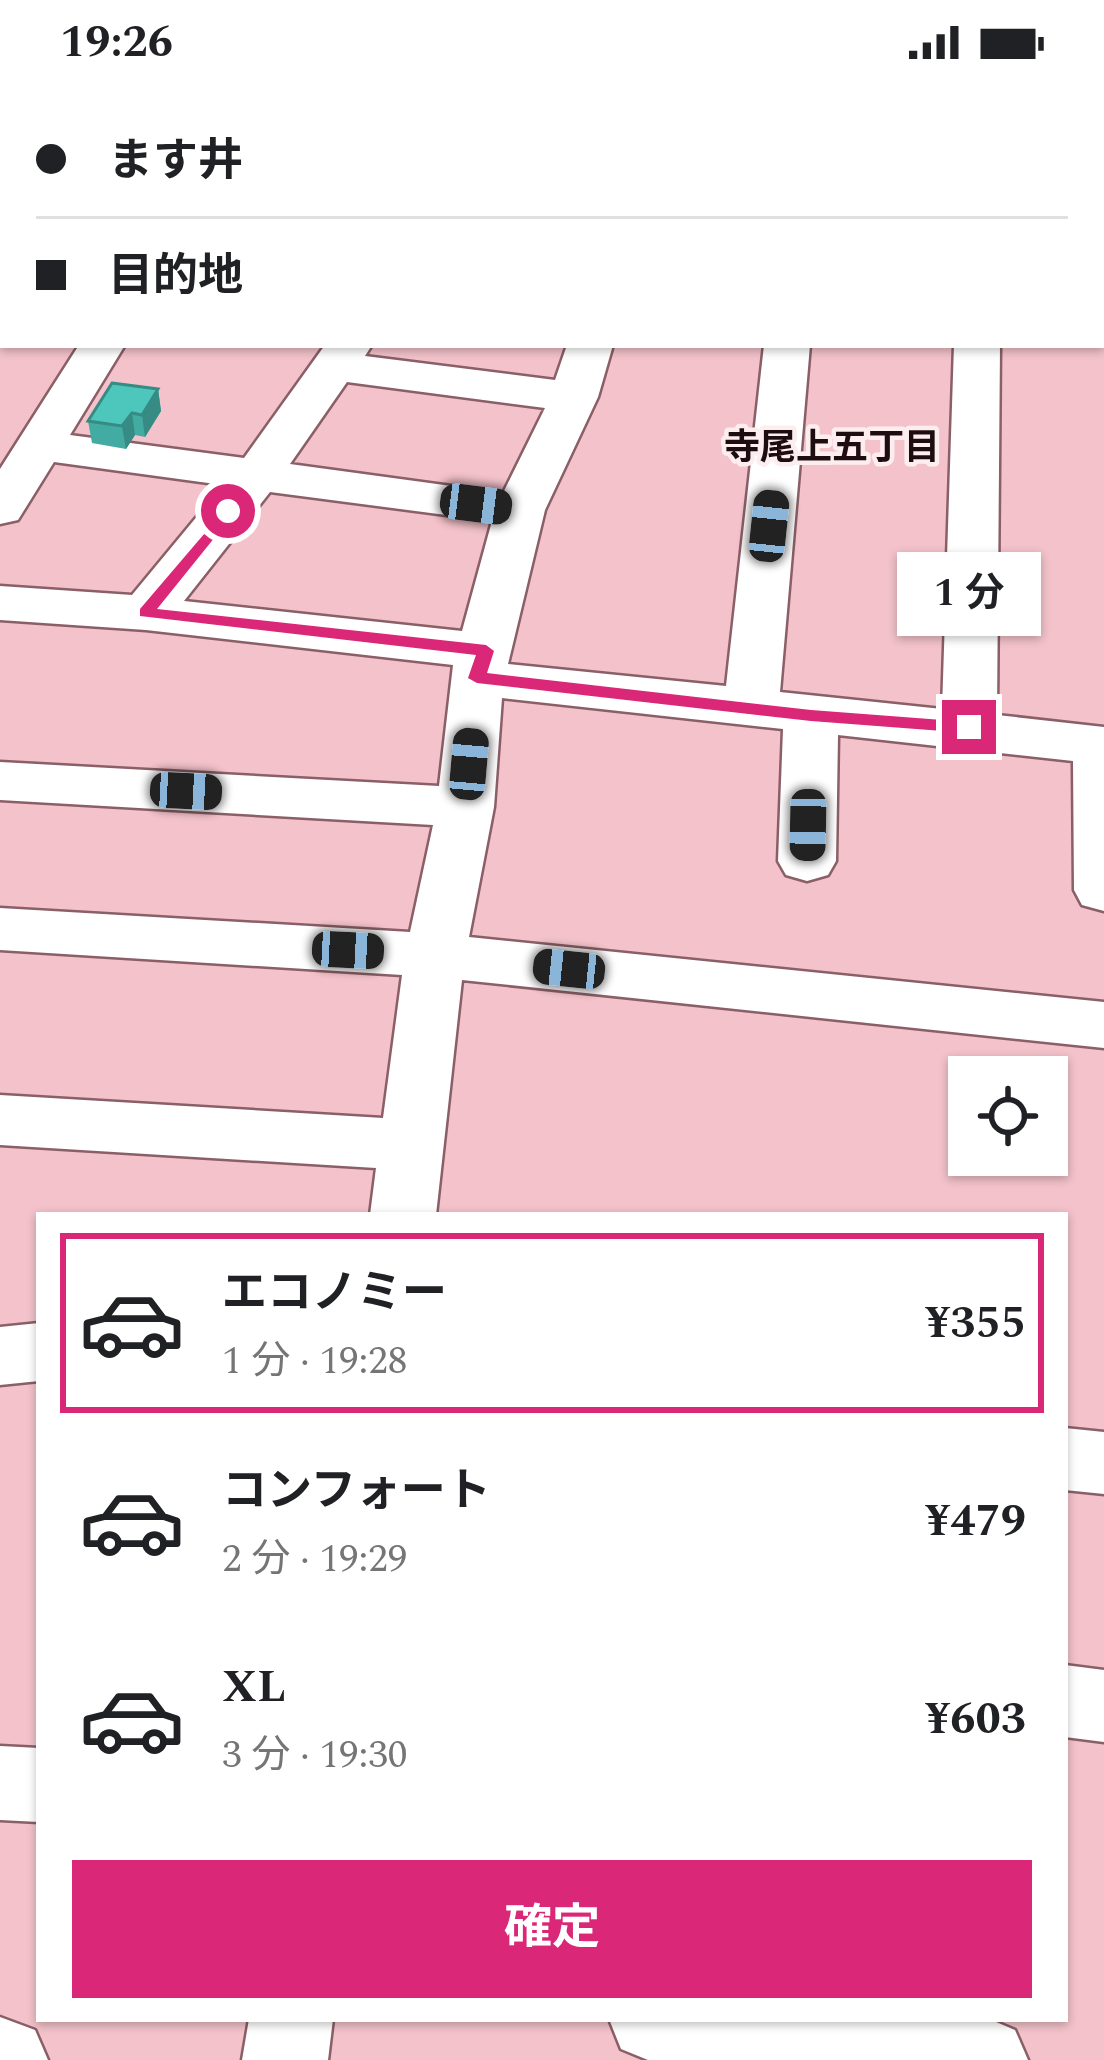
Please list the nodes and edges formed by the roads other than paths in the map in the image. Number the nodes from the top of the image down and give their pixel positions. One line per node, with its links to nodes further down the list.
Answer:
1 (100, 348): 6 (street)
2 (787, 348): 13 (street)
3 (977, 348): 15 (street)
4 (342, 356): 5 (street); 7 (street)
5 (582, 371): 9 (street)
6 (24, 457): 7 (street); 8 (street)
7 (256, 477): 9 (street); 11 (street)
8 (0, 509)
9 (520, 509): 12 (street)
10 (0, 602): 11 (street)
11 (146, 613): 12 (street)
12 (481, 664): 13 (street); 18 (street)
13 (751, 706): 14 (street)
14 (811, 715): 15 (street); 19 (street)
15 (969, 727): 16 (street)
16 (1102, 746): 20 (street)
17 (0, 781): 18 (street)
18 (465, 807): 22 (street)
19 (807, 861)
20 (1103, 890)
21 (0, 929): 22 (street)
22 (435, 955): 23 (street); 25 (street)
23 (1104, 1025)
24 (0, 1120): 25 (street)
25 (411, 1145): 26 (street)
26 (403, 1212)
27 (36, 1352): 28 (street)
28 (0, 1356)
29 (1068, 1459): 30 (street)
30 (1104, 1463)
31 (1068, 1701): 32 (street)
32 (1104, 1706)
33 (0, 1784): 34 (street)
34 (36, 1785)
35 (291, 2022): 37 (street)
36 (675, 2022): 38 (street)
37 (285, 2060)
38 (985, 2060)

